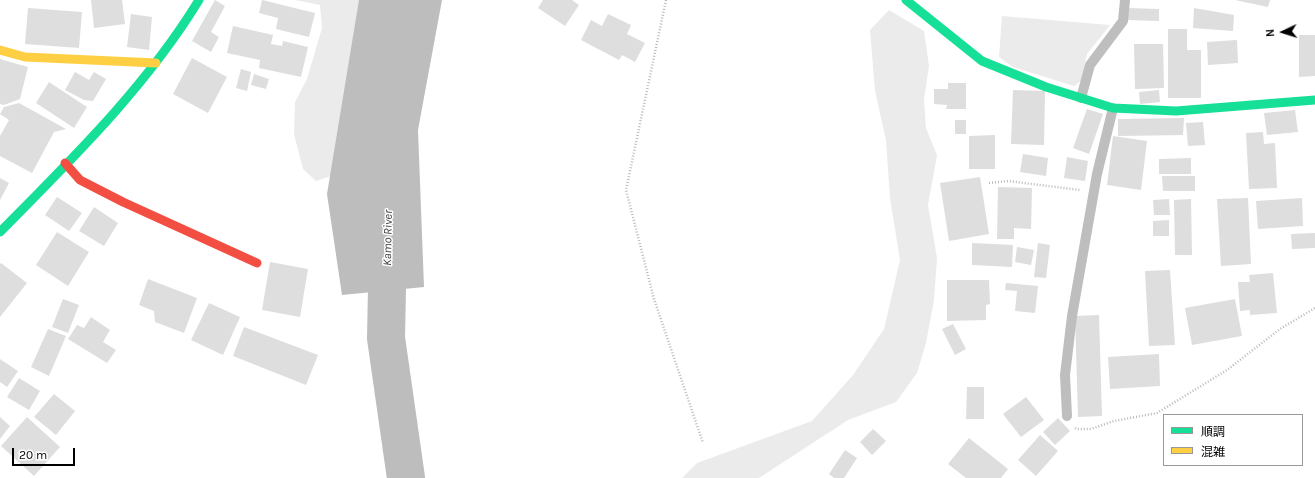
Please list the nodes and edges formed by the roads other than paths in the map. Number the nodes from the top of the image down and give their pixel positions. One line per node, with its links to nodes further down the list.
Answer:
1 (199, 0): 5 (street)
2 (906, 0): 6 (street)
3 (1125, 0): 6 (lane)
4 (0, 50): 5 (street)
5 (156, 63): 9 (street)
6 (1081, 98): 8 (street)
7 (1315, 100): 8 (street)
8 (1113, 108): 12 (lane)
9 (66, 163): 10 (street); 11 (street)
10 (0, 232)
11 (257, 263)
12 (1067, 416)

